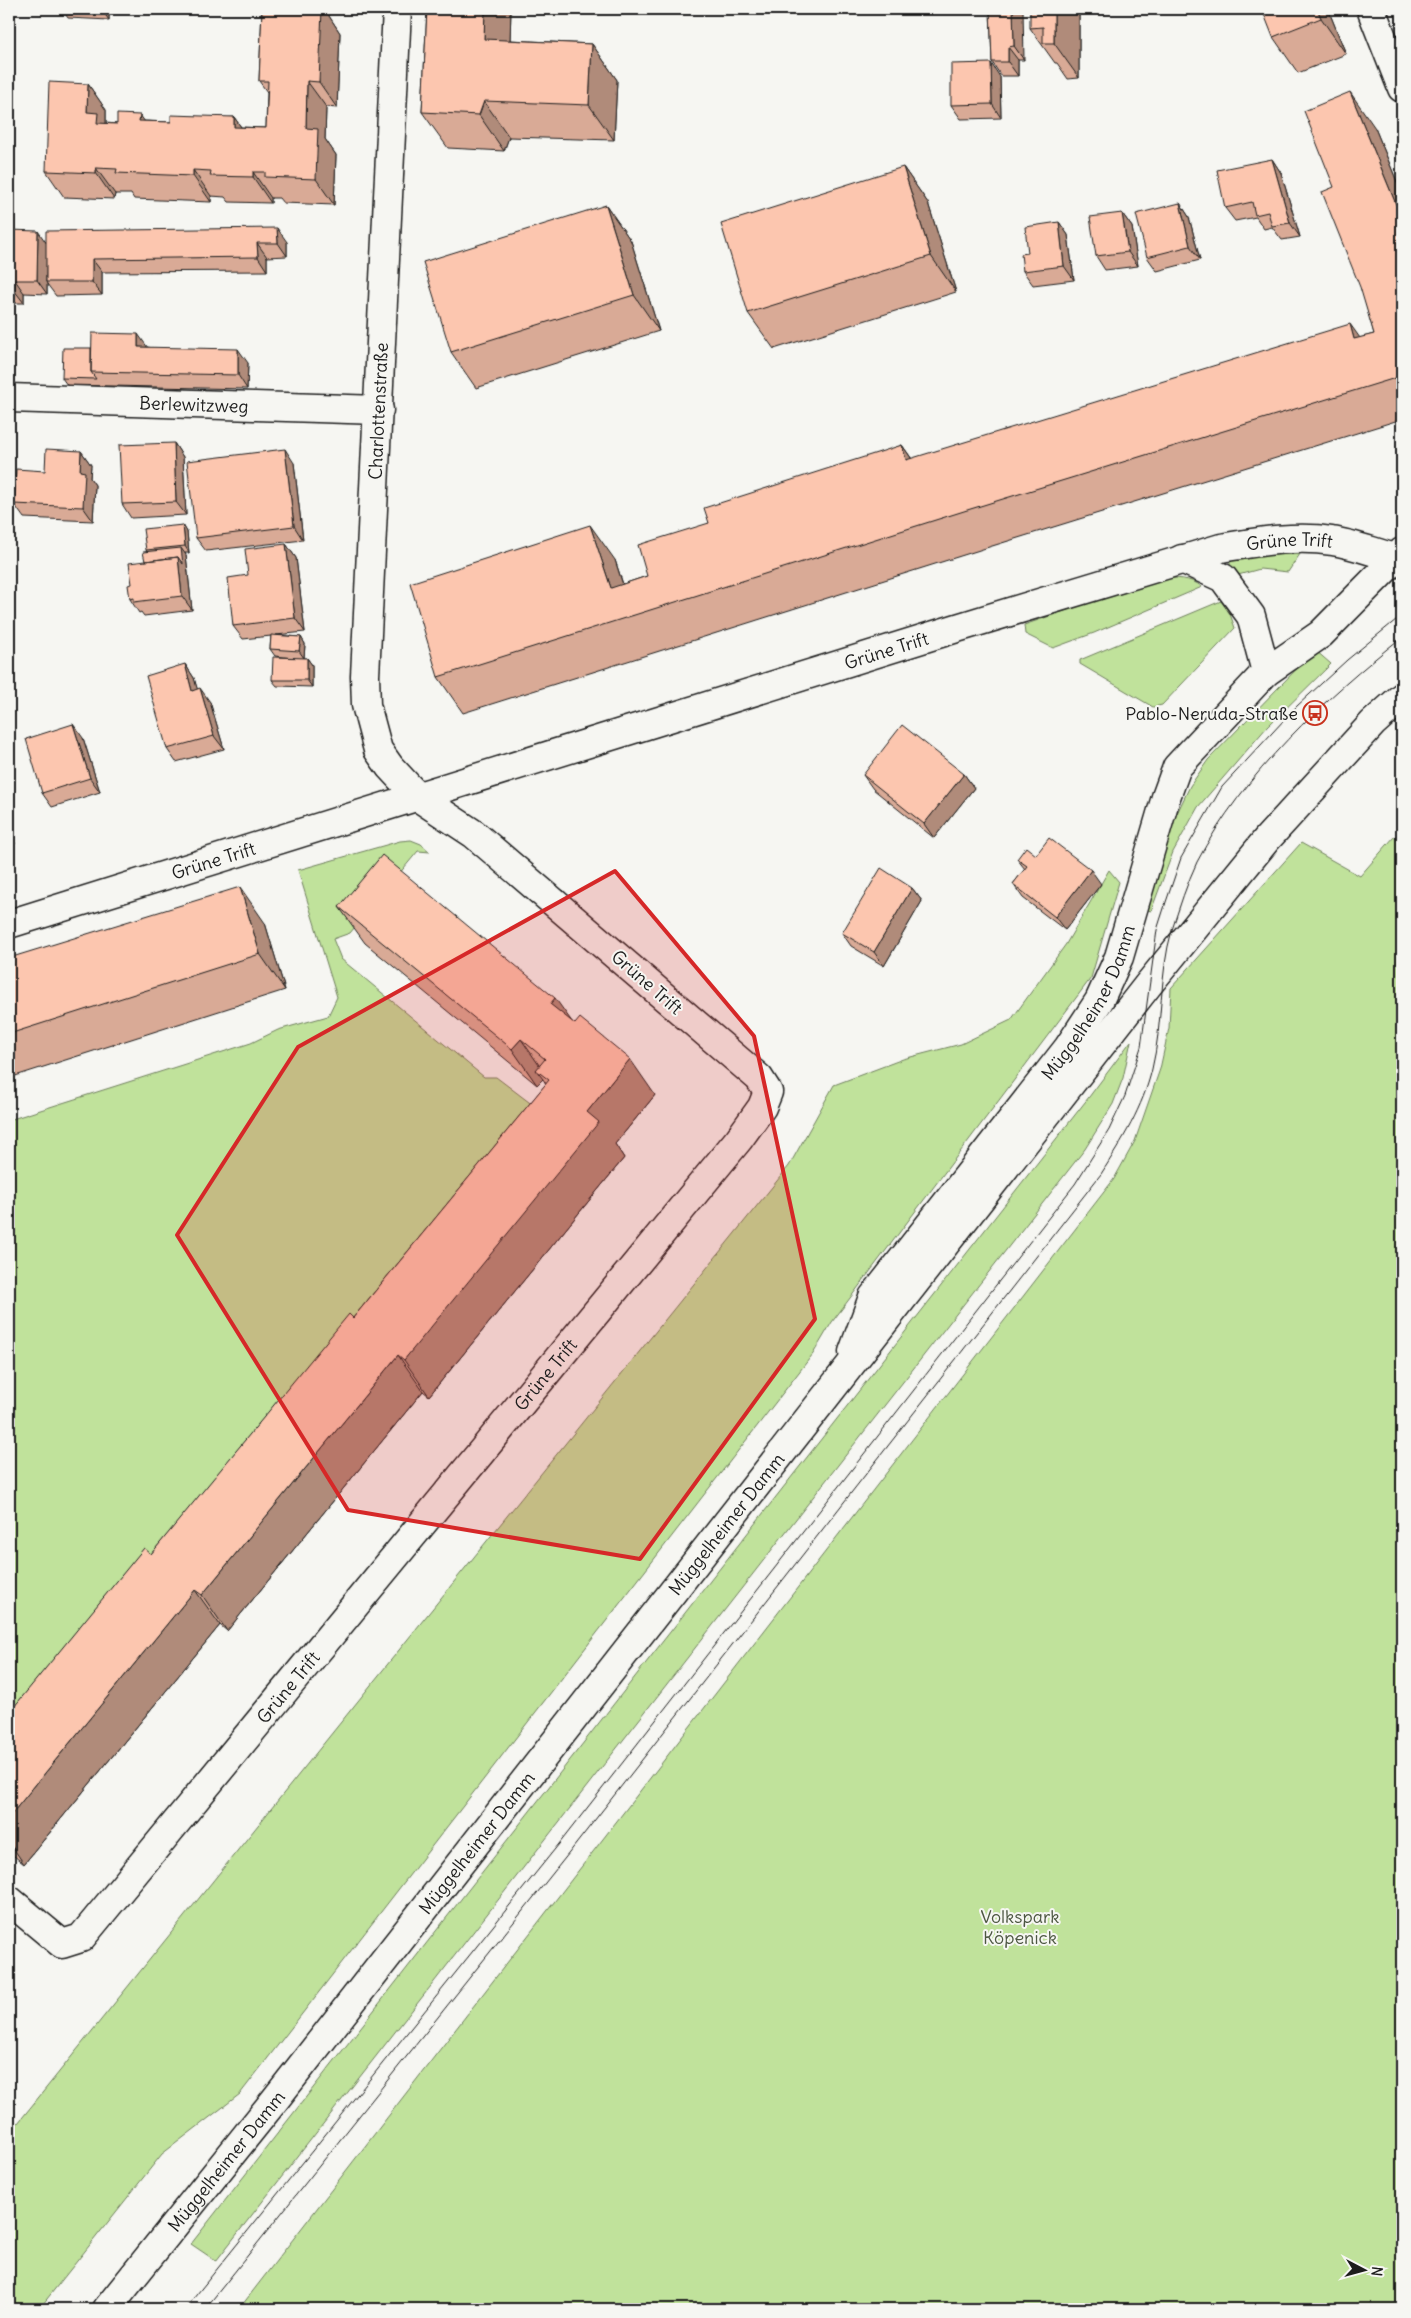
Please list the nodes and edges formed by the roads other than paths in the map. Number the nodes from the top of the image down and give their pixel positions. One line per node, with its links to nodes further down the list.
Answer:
1 (397, 9): 5 (street, Charlottenstraße)
2 (1371, 9): 3 (street)
3 (1402, 88)
4 (9, 398): 5 (street, Berlewitzweg)
5 (379, 410): 10 (street, Charlottenstraße)
6 (1400, 557): 7 (street, Grüne Trift); 8 (street, Müggelheimer Damm)
7 (1182, 559): 8 (street); 10 (street, Grüne Trift)
8 (1266, 672): 12 (street, Müggelheimer Damm)
9 (1398, 701): 12 (street, Müggelheimer Damm)
10 (418, 797): 11 (street, Grüne Trift); 13 (street, Grüne Trift)
11 (9, 924)
12 (845, 1375): 14 (street, Müggelheimer Damm)
13 (9, 1900)
14 (107, 2309)

